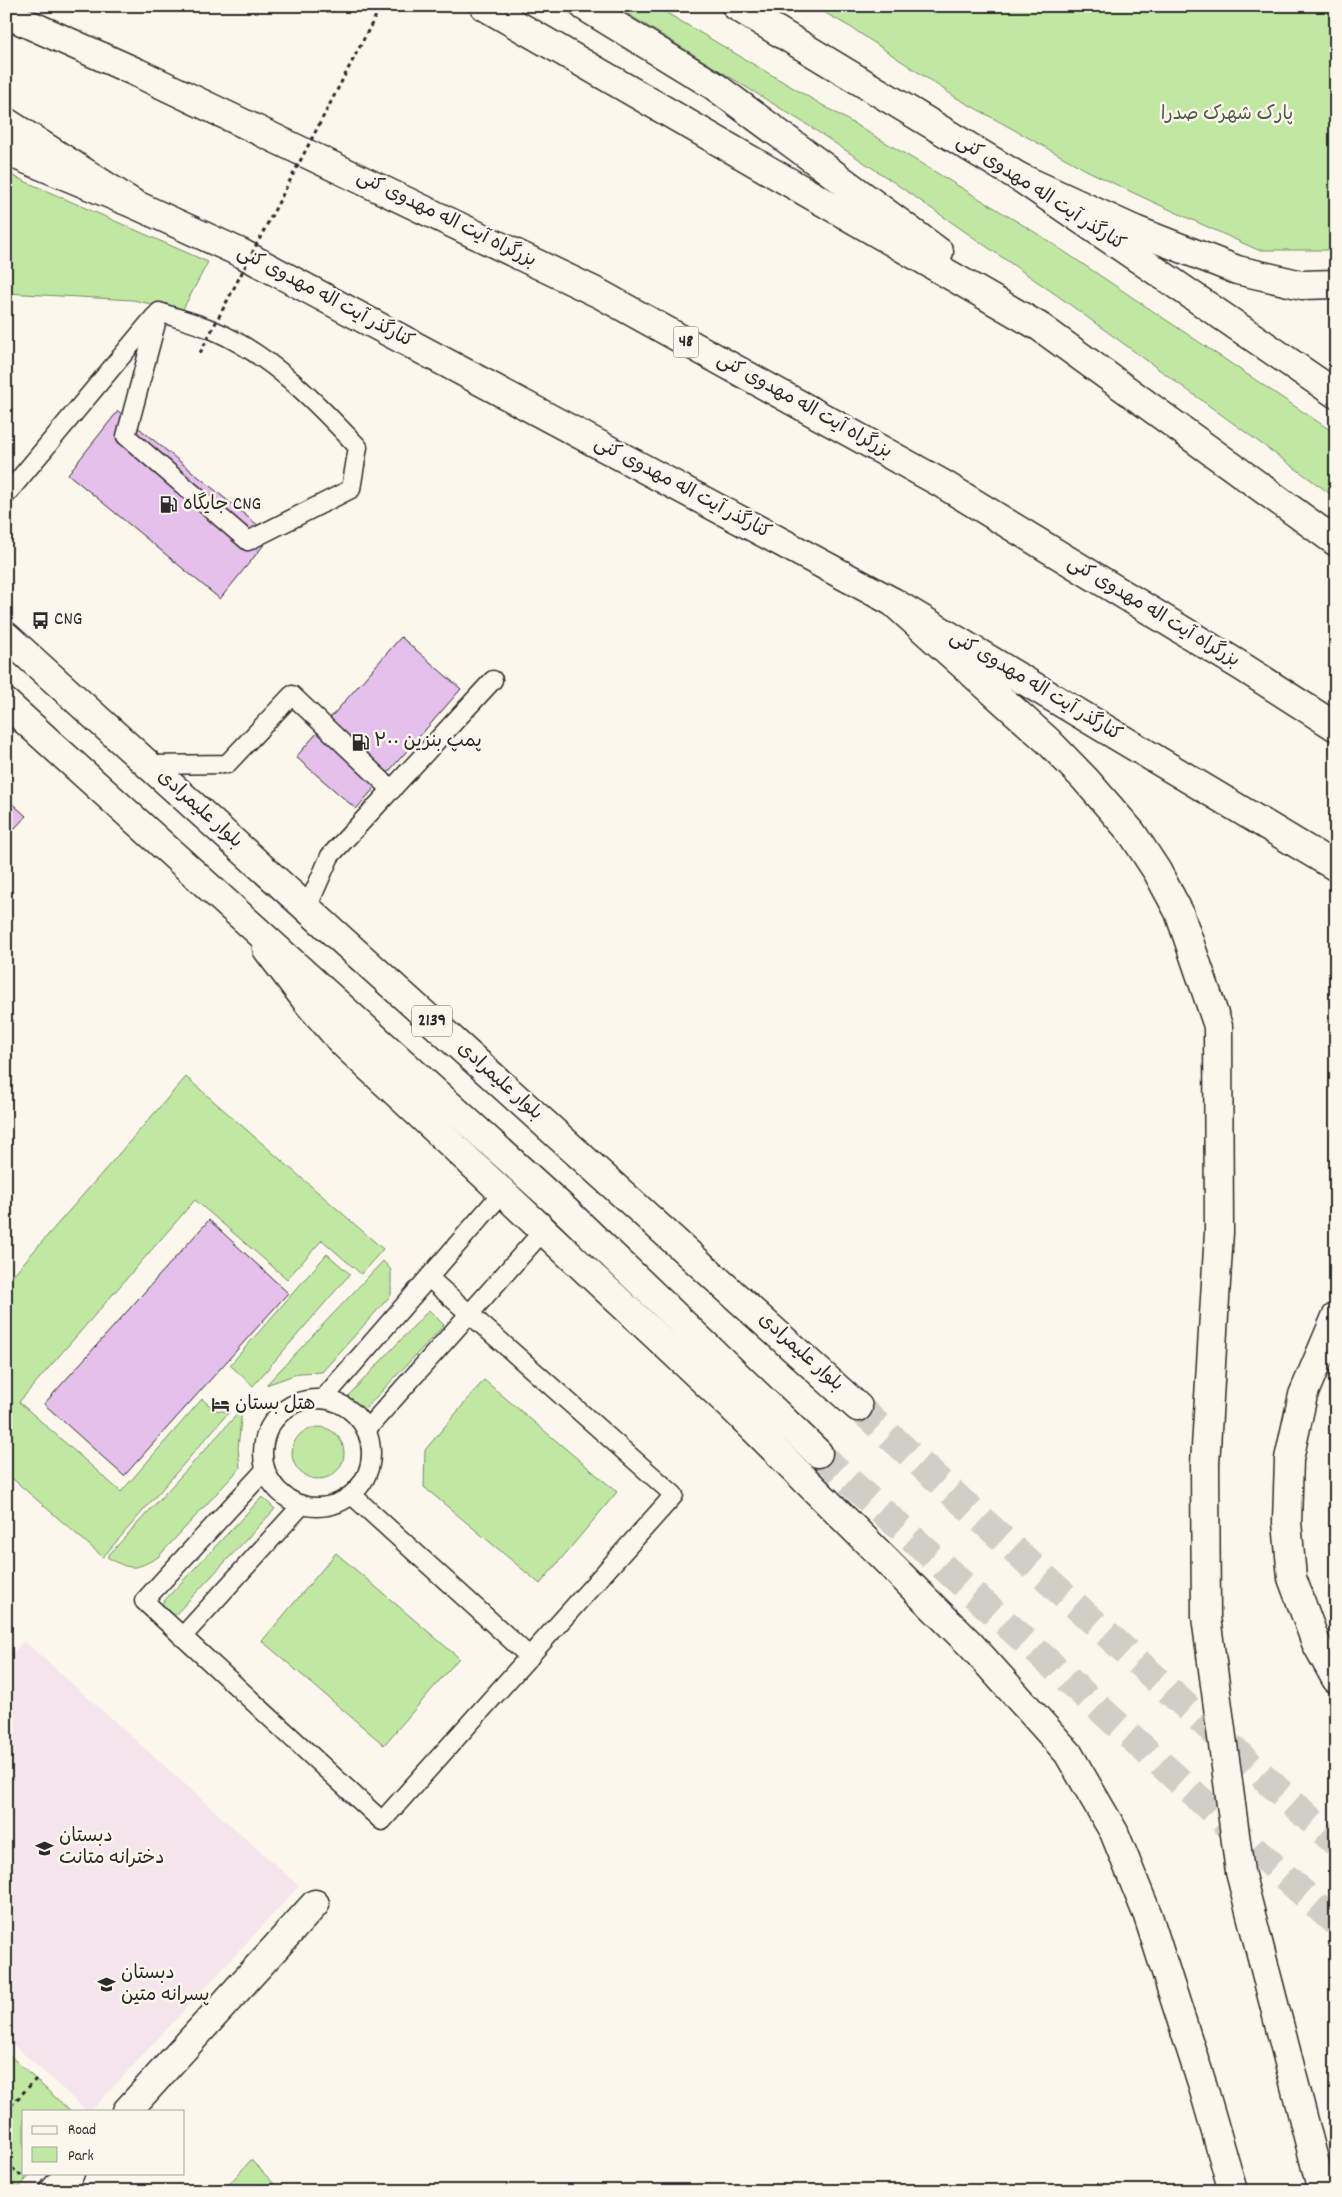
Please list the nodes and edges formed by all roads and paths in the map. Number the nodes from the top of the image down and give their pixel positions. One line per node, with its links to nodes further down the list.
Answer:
1 (381, 6): 13 (path, bridge)
2 (484, 6): 12 (main road)
3 (584, 6): 12 (main road)
4 (736, 6): 8 (main road, کنارگذر آیت اله مهدوی کنی)
5 (6, 14): 21 (main road, بزرگراه آیت اله مهدوی کنی / 48)
6 (6, 122): 9 (main road)
7 (6, 151): 9 (main road, کنارگذر آیت اله مهدوی کنی)
8 (1019, 177): 10 (main road); 14 (main road, کنارگذر آیت اله مهدوی کنی)
9 (134, 204): 17 (main road, کنارگذر آیت اله مهدوی کنی)
10 (1336, 284)
11 (159, 312): 11 (lane); 15 (lane)
12 (1040, 327): 16 (main road)
13 (200, 353)
14 (1336, 394)
15 (6, 494)
16 (1336, 542)
17 (893, 602): 24 (main road, کنارگذر آیت اله مهدوی کنی); 50 (main road)
18 (6, 636): 22 (main road, بلوار علیمرادی / 2139)
19 (494, 680): 23 (lane)
20 (6, 703): 26 (main road, 2139)
21 (1336, 727)
22 (149, 765): 23 (lane); 25 (main road, بلوار علیمرادی / 2139)
23 (392, 790): 25 (lane)
24 (1336, 868)
25 (307, 908): 33 (main road, بلوار علیمرادی / 2139)
26 (244, 918): 27 (main road); 35 (main road, 2139)
27 (502, 1193): 28 (main road); 29 (lane)
28 (543, 1230): 30 (lane); 49 (main road)
29 (429, 1278): 30 (lane); 32 (lane)
30 (470, 1314): 34 (lane); 40 (lane)
31 (1336, 1317): 41 (main road)
32 (323, 1399): 34 (lane); 36 (lane)
33 (858, 1407)
34 (366, 1430): 37 (lane)
35 (818, 1453)
36 (265, 1470): 38 (lane); 39 (lane)
37 (352, 1495): 38 (lane); 40 (lane)
38 (301, 1506): 39 (lane)
39 (182, 1637): 40 (lane)
40 (530, 1657)
41 (1336, 1678)
42 (315, 1904): 44 (main road)
43 (36, 2079): 45 (path)
44 (128, 2110)
45 (6, 2111)
46 (6, 2163): 48 (path)
47 (68, 2174): 48 (main road)
48 (42, 2188)
49 (1233, 2191)
50 (1322, 2191)

